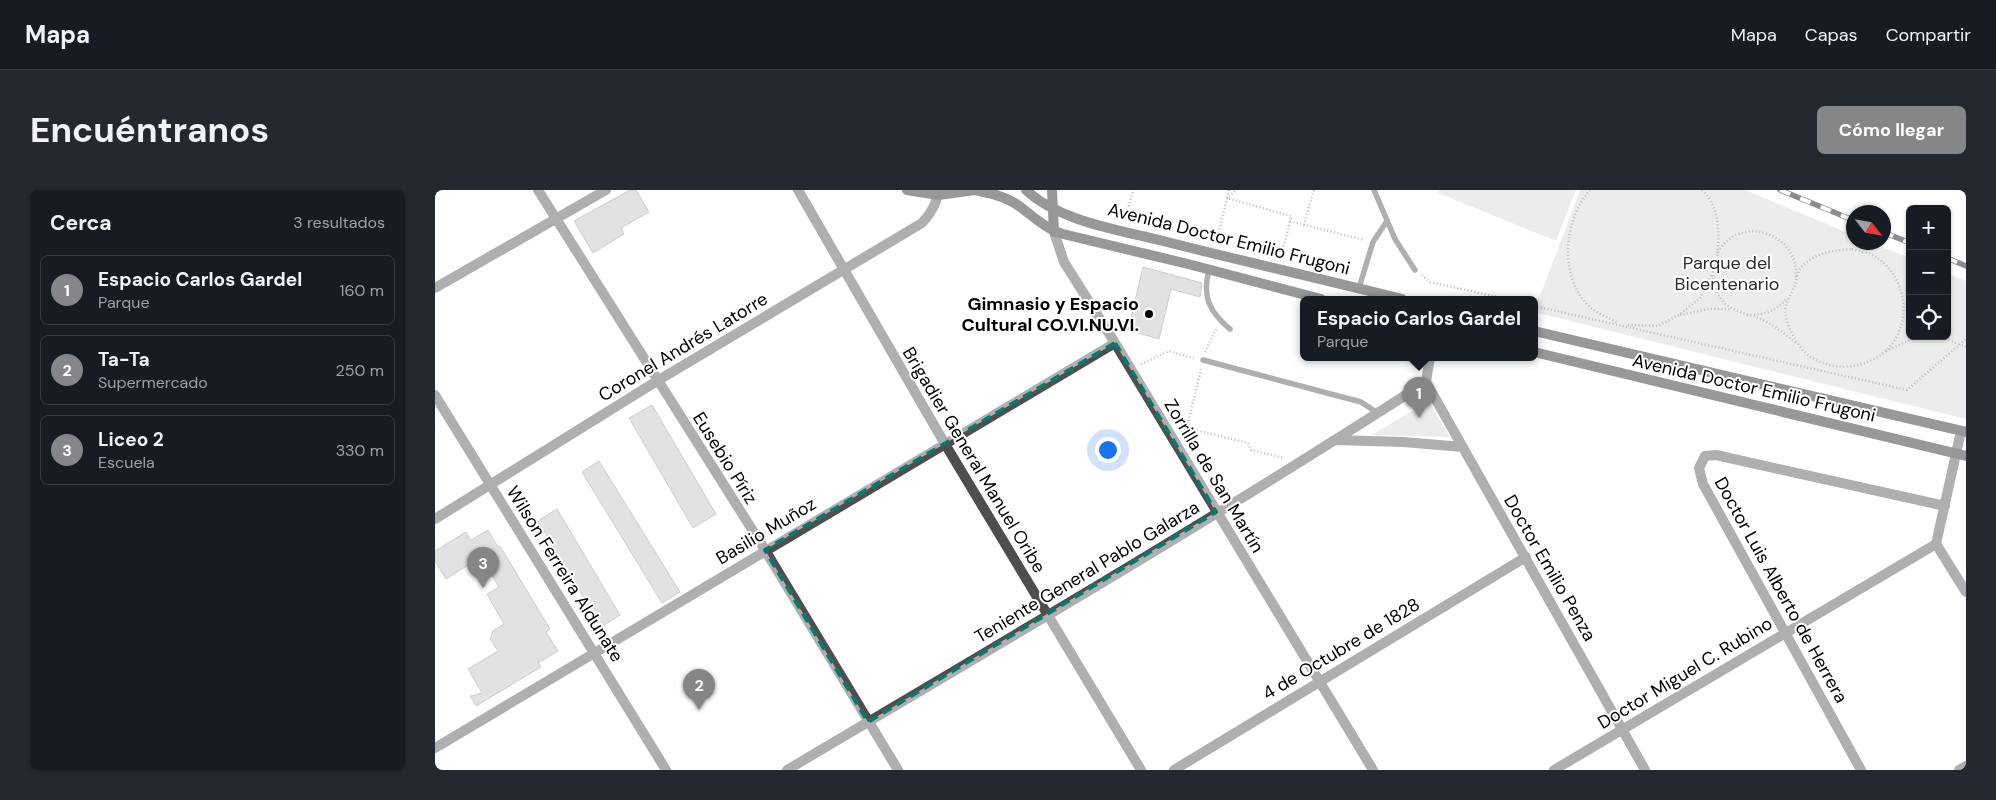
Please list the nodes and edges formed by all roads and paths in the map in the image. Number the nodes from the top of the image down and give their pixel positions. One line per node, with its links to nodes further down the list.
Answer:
1 (538, 190): 18 (street, Eusebio Píriz)
2 (606, 190): 18 (street)
3 (798, 190): 28 (street, Brigadier General Manuel Oribe)
4 (975, 190): 15 (street); 23 (street, Avenida Doctor Emilio Frugoni)
5 (1026, 190): 17 (street, Avenida Doctor Emilio Frugoni)
6 (1052, 190): 17 (street, Zorrilla de San Martín)
7 (1133, 190): 22 (path)
8 (1229, 190): 16 (path)
9 (1236, 190): 16 (path)
10 (1313, 190): 21 (path)
11 (1373, 190): 20 (lane)
12 (1590, 190): 43 (path)
13 (1702, 190): 26 (path)
14 (913, 191): 15 (street)
15 (938, 193): 28 (street, Coronel Andrés Latorre)
16 (1227, 198): 19 (path); 25 (path)
17 (1053, 210): 22 (street, Avenida Doctor Emilio Frugoni); 23 (street, Zorrilla de San Martín)
18 (556, 219): 32 (street); 58 (street, Eusebio Píriz)
19 (1290, 221): 21 (path); 27 (path)
20 (1387, 221): 24 (lane); 30 (lane)
21 (1304, 225): 24 (path)
22 (1123, 230): 25 (street, Avenida Doctor Emilio Frugoni)
23 (1054, 232): 29 (street, Avenida Doctor Emilio Frugoni); 49 (street, Zorrilla de San Martín)
24 (1373, 242): 33 (lane)
25 (1213, 254): 27 (street, Avenida Doctor Emilio Frugoni); 29 (street)
26 (1716, 260): 31 (path); 34 (path)
27 (1278, 269): 33 (street, Avenida Doctor Emilio Frugoni)
28 (843, 270): 58 (street, Coronel Andrés Latorre); 64 (street, Brigadier General Manuel Oribe)
29 (1209, 270): 35 (street, Avenida Doctor Emilio Frugoni); 42 (lane)
30 (1415, 270): 37 (path)
31 (1712, 273): 39 (path); 41 (path)
32 (435, 288)
33 (1359, 288): 36 (street, Avenida Doctor Emilio Frugoni)
34 (1793, 288): 40 (path); 50 (path); 53 (path)
35 (1309, 296)
36 (1390, 296)
37 (1492, 296)
38 (1538, 307): 43 (path)
39 (1733, 310): 40 (path); 41 (path)
40 (1747, 314): 50 (path)
41 (1679, 315): 43 (path)
42 (1219, 320): 44 (lane); 55 (path)
43 (1622, 326): 51 (path)
44 (1230, 330)
45 (1538, 332): 62 (street, Avenida Doctor Emilio Frugoni)
46 (1966, 338): 51 (path)
47 (1908, 340): 53 (path)
48 (1949, 340): 51 (path)
49 (1115, 343): 57 (street, Zorrilla de San Martín); 64 (street, Basilio Muñoz)
50 (1797, 344): 53 (path)
51 (1960, 344): 52 (path)
52 (1966, 347)
53 (1885, 351)
54 (1538, 353): 66 (street, Avenida Doctor Emilio Frugoni)
55 (1203, 360): 57 (path); 61 (lane); 67 (path)
56 (1430, 361): 59 (street)
57 (1130, 368): 70 (street, Zorrilla de San Martín)
58 (657, 381): 68 (street, Coronel Andrés Latorre); 73 (street, Eusebio Píriz)
59 (1427, 382): 61 (street, Teniente General Pablo Galarza); 65 (street, Doctor Emilio Penza)
60 (435, 395): 68 (street, Wilson Ferreira Aldunate)
61 (1378, 413): 63 (street, Teniente General Pablo Galarza)
62 (1963, 431): 66 (street)
63 (1335, 440): 65 (street); 67 (street, Teniente General Pablo Galarza)
64 (945, 444): 73 (street, Basilio Muñoz); 76 (street, Brigadier General Manuel Oribe)
65 (1463, 447): 74 (street, Doctor Emilio Penza)
66 (1961, 454): 69 (street)
67 (1300, 462): 70 (street, Teniente General Pablo Galarza)
68 (491, 486): 71 (street, Coronel Andrés Latorre); 78 (street, Wilson Ferreira Aldunate)
69 (1945, 506): 72 (street); 77 (street, Doctor Luis Alberto de Herrera)
70 (1216, 512): 76 (street, Teniente General Pablo Galarza); 79 (street, Zorrilla de San Martín)
71 (435, 519)
72 (1937, 544): 75 (street); 77 (street, Doctor Miguel C. Rubino)
73 (765, 550): 78 (street, Basilio Muñoz); 80 (street, Eusebio Píriz)
74 (1526, 557): 79 (street, 4 de Octubre de 1828); 81 (street, Doctor Emilio Penza)
75 (1966, 592)
76 (1048, 616): 80 (street, Teniente General Pablo Galarza); 87 (street, Brigadier General Manuel Oribe)
77 (1785, 632): 81 (street, Doctor Miguel C. Rubino); 92 (street, Doctor Luis Alberto de Herrera)
78 (595, 653): 82 (street, Basilio Muñoz); 84 (street, Wilson Ferreira Aldunate)
79 (1318, 682): 88 (street, 4 de Octubre de 1828); 89 (street, Zorrilla de San Martín)
80 (868, 722): 85 (street, Teniente General Pablo Galarza); 86 (street, Eusebio Píriz)
81 (1622, 728): 90 (street, Doctor Miguel C. Rubino); 91 (street, Doctor Emilio Penza)
82 (435, 748)
83 (1966, 766): 93 (street)
84 (666, 770)
85 (787, 770)
86 (898, 770)
87 (1141, 770)
88 (1174, 770)
89 (1373, 770)
90 (1554, 770)
91 (1645, 770)
92 (1861, 770)
93 (1959, 770)

